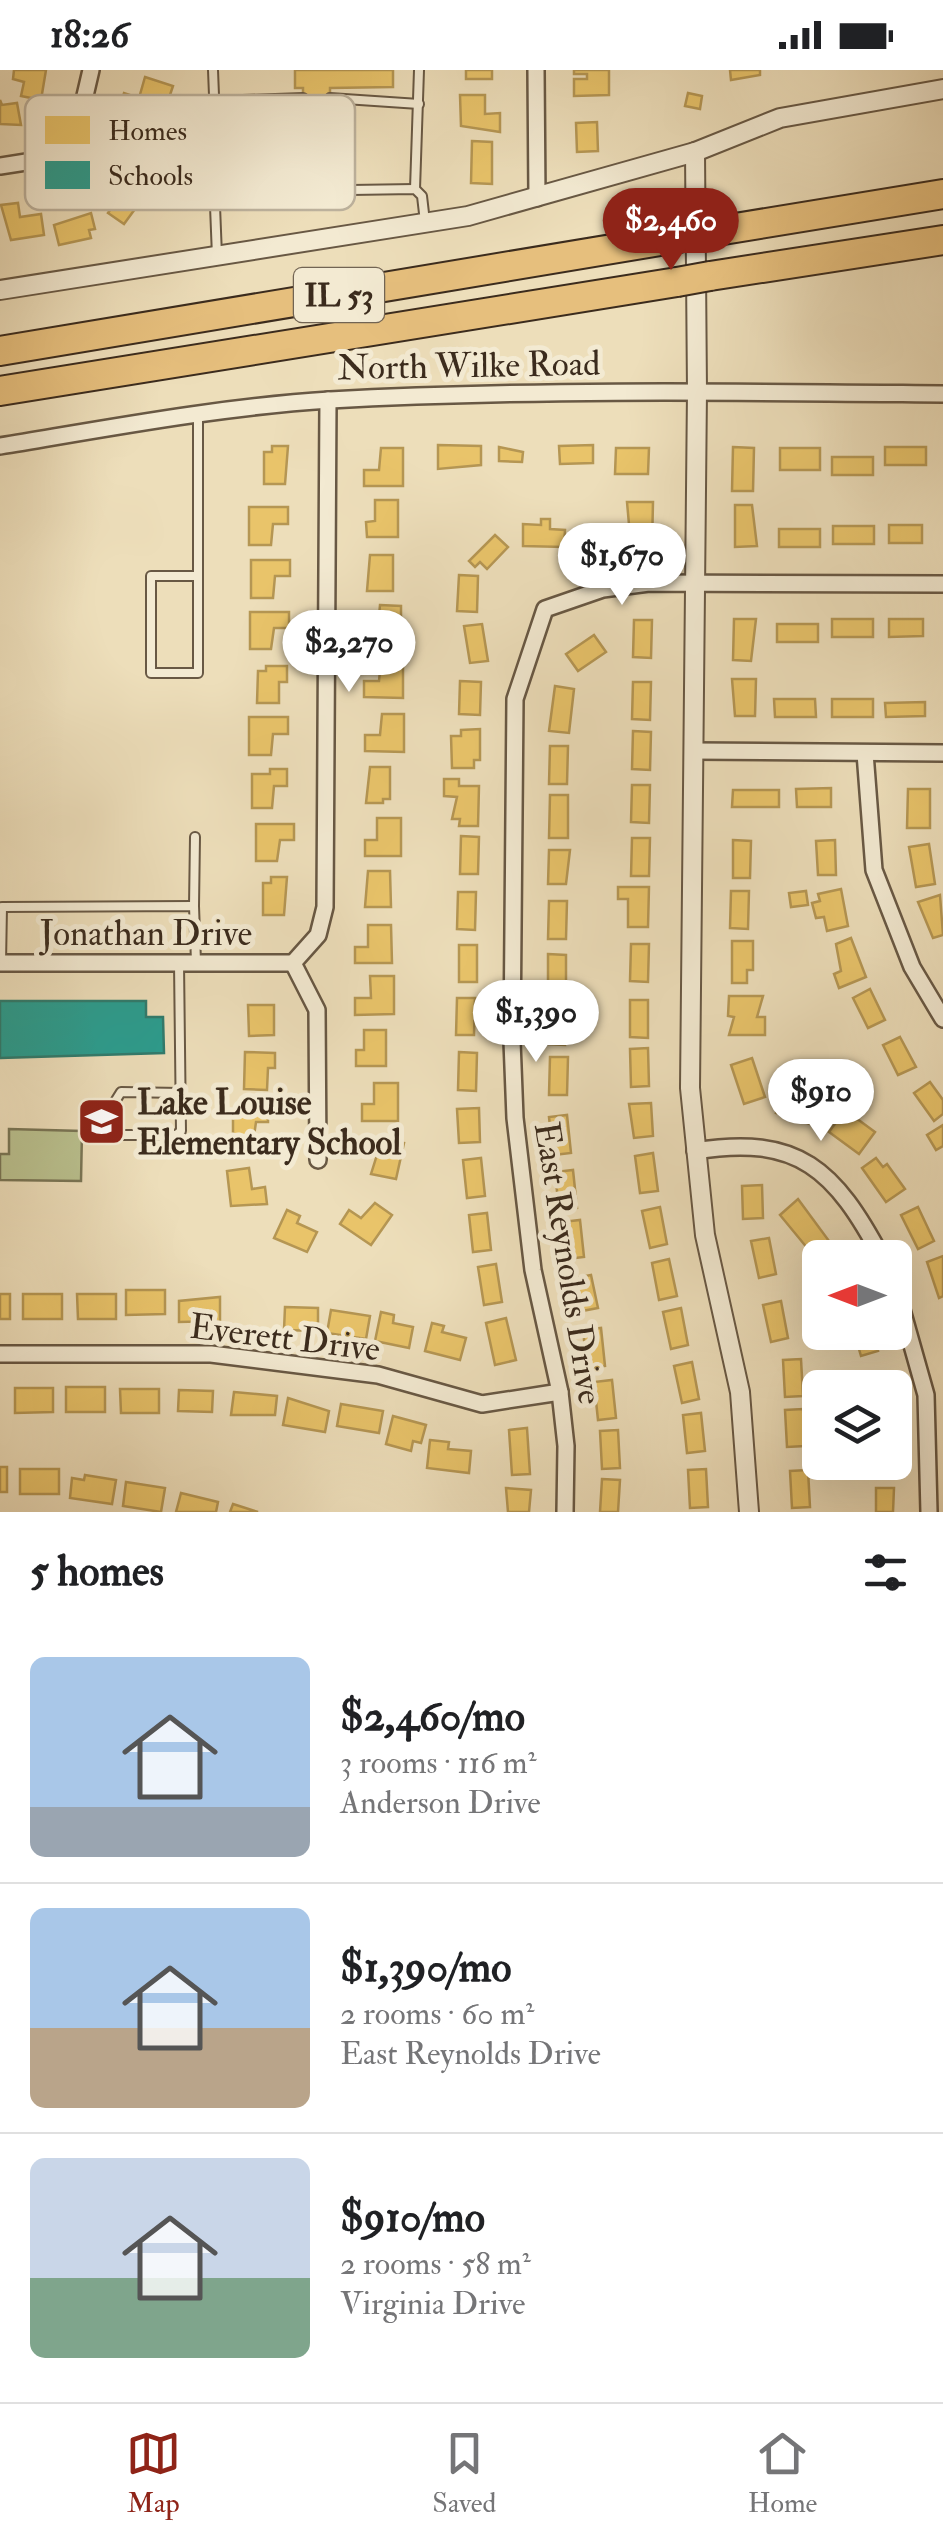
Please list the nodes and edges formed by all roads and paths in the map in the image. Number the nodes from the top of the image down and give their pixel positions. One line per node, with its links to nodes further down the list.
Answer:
1 (91, 70): 6 (street)
2 (213, 70): 7 (lane)
3 (419, 70): 9 (lane)
4 (536, 70): 16 (street)
5 (943, 89): 10 (street)
6 (85, 95)
7 (214, 95)
8 (355, 100): 9 (lane)
9 (419, 104): 13 (lane)
10 (694, 152): 16 (street); 24 (street)
11 (25, 162): 12 (street)
12 (0, 166)
13 (416, 189): 14 (lane); 18 (lane)
14 (355, 190)
15 (943, 194): 22 (highway, IL 53, bridge)
16 (537, 198): 18 (street)
17 (216, 210): 20 (lane)
18 (426, 222): 20 (street)
19 (943, 240): 23 (highway, IL 53, bridge)
20 (217, 256): 21 (street)
21 (0, 290)
22 (0, 351)
23 (0, 391)
24 (697, 392): 25 (street, North Wilke Road); 26 (street, North Wilke Road); 30 (street)
25 (943, 394)
26 (328, 400): 27 (street, North Wilke Road); 39 (street)
27 (198, 414): 28 (street, North Wilke Road); 29 (lane)
28 (0, 446)
29 (197, 576): 29 (lane)
30 (696, 583): 31 (street); 32 (street); 48 (street, East Reynolds Drive)
31 (943, 584)
32 (693, 751): 33 (street); 43 (street)
33 (864, 753): 34 (street); 41 (street)
34 (943, 754)
35 (195, 837): 36 (lane)
36 (194, 906): 37 (lane); 38 (lane)
37 (1, 907): 40 (lane)
38 (188, 963): 39 (street, Jonathan Drive); 40 (street, Jonathan Drive); 42 (lane)
39 (293, 963): 44 (street)
40 (0, 964)
41 (943, 1020)
42 (181, 1092): 42 (lane)
43 (694, 1152): 45 (street); 50 (street)
44 (318, 1160)
45 (871, 1240)
46 (912, 1345): 51 (street)
47 (0, 1354): 48 (street, Everett Drive)
48 (560, 1392): 49 (street, East Reynolds Drive)
49 (565, 1512)
50 (749, 1512)
51 (929, 1512)

